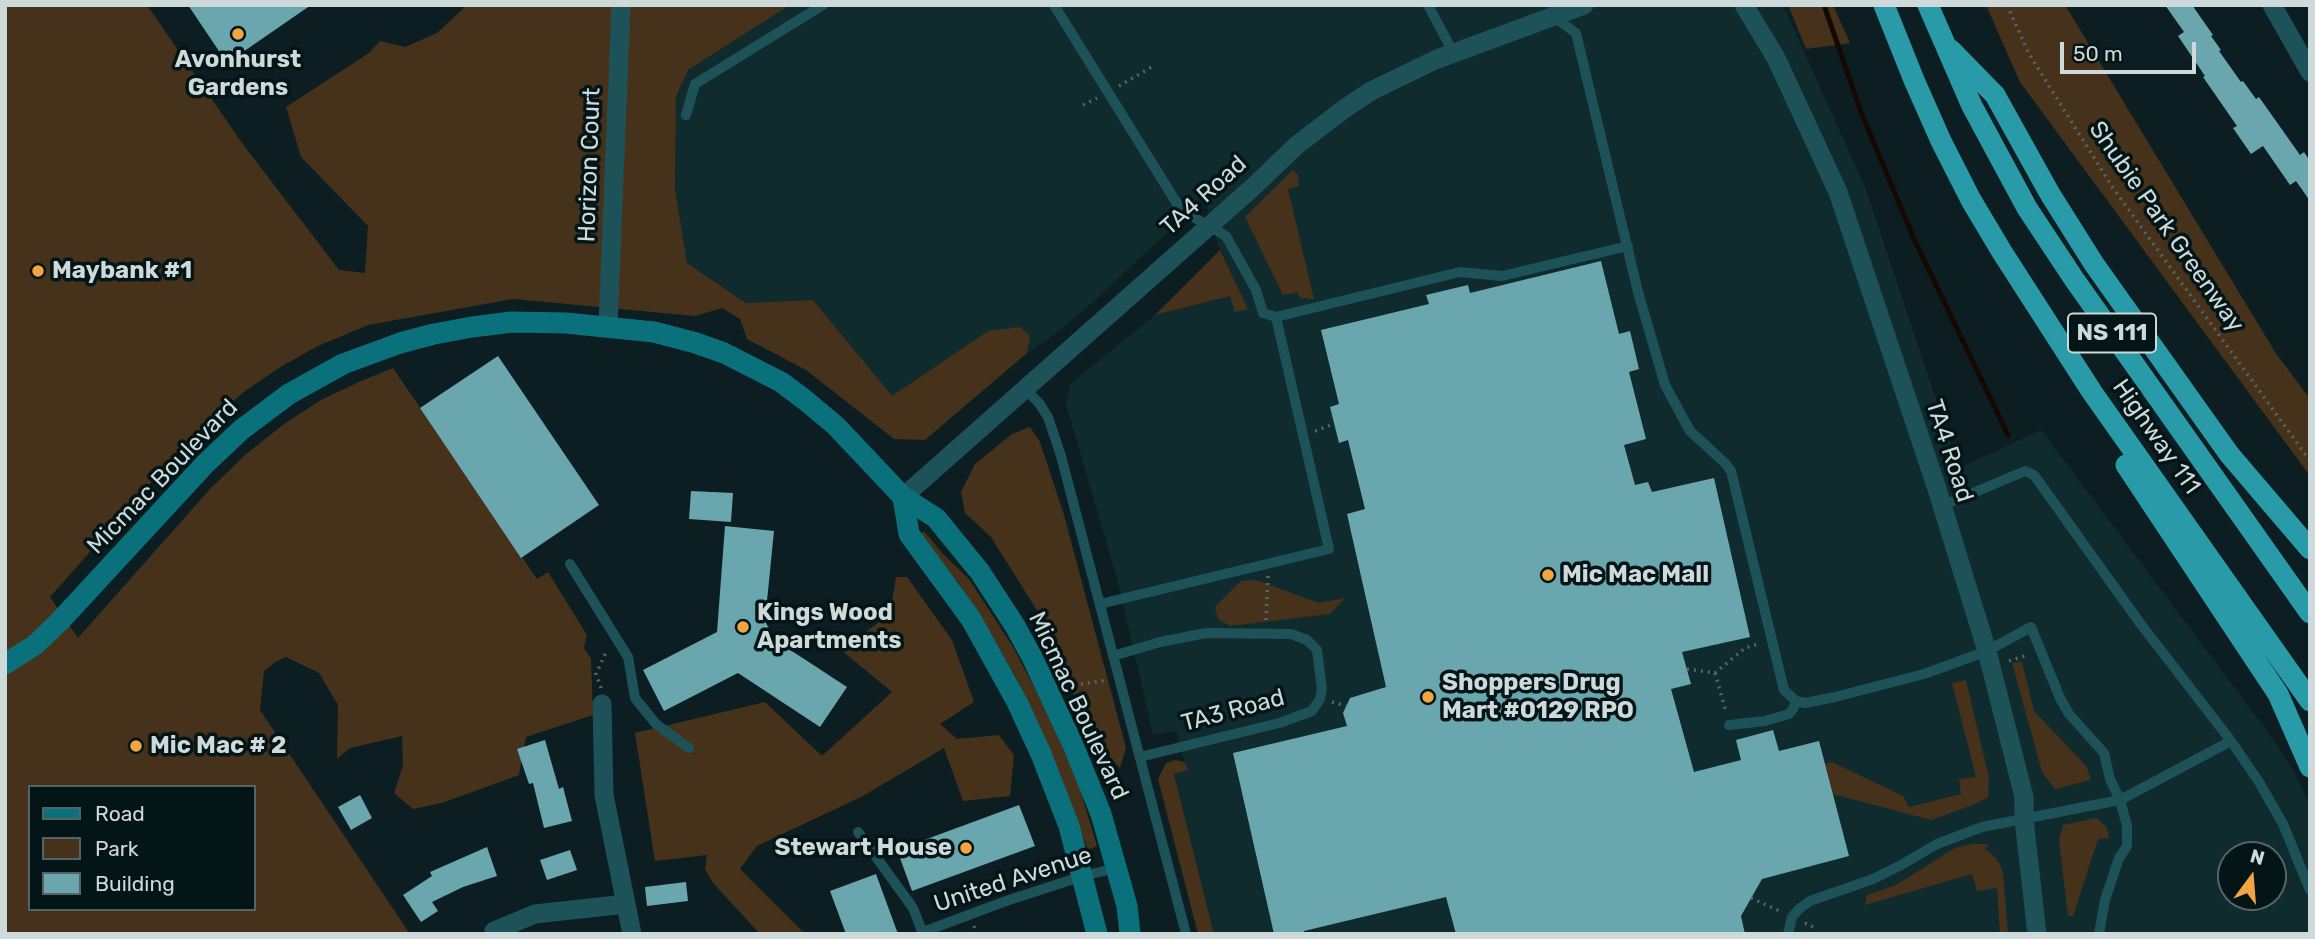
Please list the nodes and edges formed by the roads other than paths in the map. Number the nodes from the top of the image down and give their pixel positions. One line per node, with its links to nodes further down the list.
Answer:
1 (621, 5): 19 (street, Horizon Court)
2 (823, 5): 14 (lane)
3 (1054, 5): 15 (lane)
4 (1428, 5): 12 (lane)
5 (1584, 5): 10 (street, TA4 Road)
6 (1744, 5): 22 (street, TA4 Road)
7 (1884, 5): 17 (highway, Highway 111 / NS 111)
8 (1928, 5): 11 (highway, Highway 111 / NS 111)
9 (2272, 5): 13 (street)
10 (1553, 16): 12 (street, TA4 Road); 16 (lane)
11 (1940, 38): 23 (highway); 26 (highway, Highway 111 / NS 111)
12 (1453, 52): 15 (street, TA4 Road)
13 (2310, 72)
14 (685, 115)
15 (1208, 225): 18 (lane); 20 (street, TA4 Road)
16 (1628, 246): 18 (lane); 30 (lane)
17 (2037, 306): 31 (highway, Highway 111 / NS 111); 37 (highway)
18 (1276, 317): 25 (lane)
19 (608, 326): 21 (street, Micmac Boulevard); 29 (street, Micmac Boulevard)
20 (1025, 389): 21 (street, TA4 Road); 25 (lane)
21 (902, 497): 41 (street, Micmac Boulevard); 42 (street)
22 (1942, 506): 27 (street, TA4 Road); 34 (lane)
23 (2310, 549)
24 (570, 564): 35 (lane)
25 (1100, 604): 28 (lane)
26 (2310, 613)
27 (1987, 650): 30 (lane); 38 (lane); 39 (street, TA4 Road)
28 (1113, 656): 36 (lane); 36 (lane, TA3 Road)
29 (5, 664)
30 (1796, 701): 33 (lane)
31 (2310, 701)
32 (602, 704): 44 (street)
33 (1729, 724)
34 (2231, 741): 38 (lane); 43 (lane)
35 (689, 748)
36 (1140, 757): 50 (lane)
37 (2310, 767)
38 (2120, 800): 39 (lane); 53 (lane)
39 (2024, 820): 51 (lane); 52 (street, TA4 Road)
40 (858, 832): 46 (lane, United Avenue)
41 (1116, 868): 42 (lane, United Avenue); 49 (street, Micmac Boulevard)
42 (1083, 876): 46 (lane, United Avenue); 48 (street)
43 (2310, 890)
44 (626, 904): 45 (street); 47 (street)
45 (494, 931)
46 (923, 933)
47 (632, 934)
48 (1097, 934)
49 (1130, 934)
50 (1186, 934)
51 (1788, 934)
52 (2037, 934)
53 (2099, 934)

